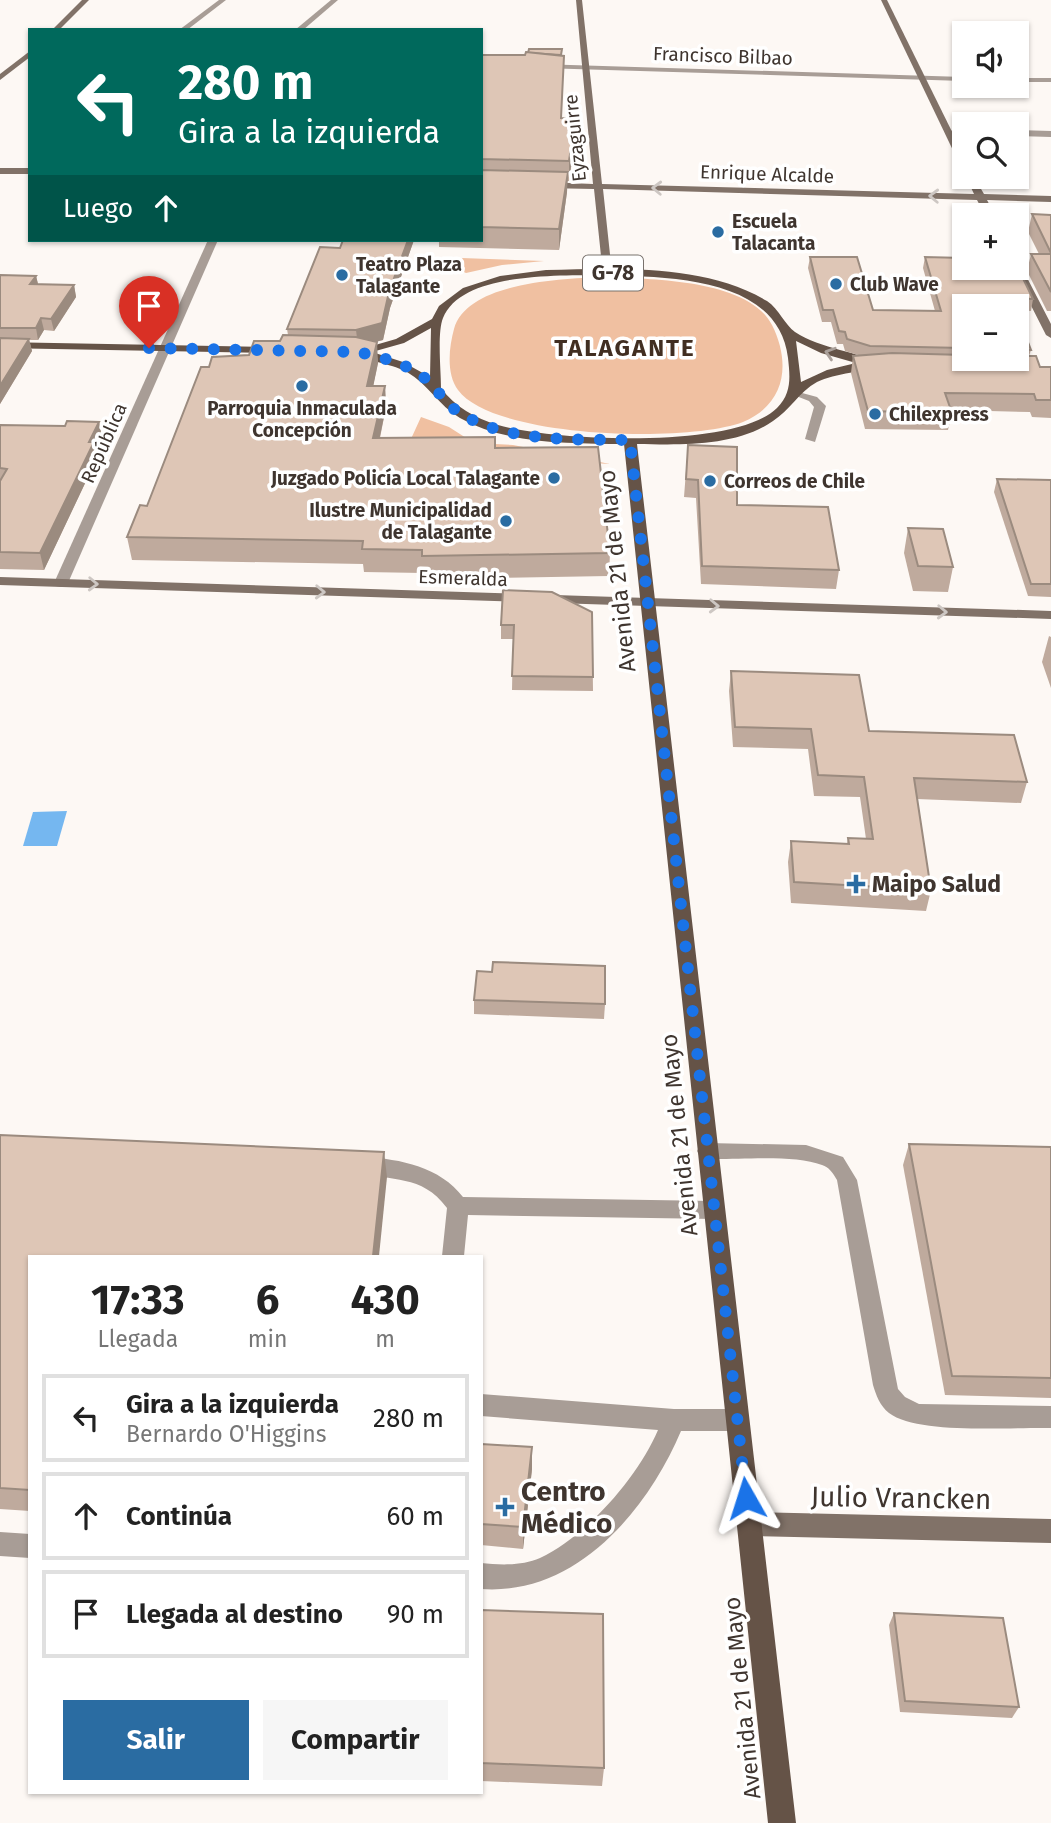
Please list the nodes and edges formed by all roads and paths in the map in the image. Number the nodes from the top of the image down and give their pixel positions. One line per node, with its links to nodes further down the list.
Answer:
1 (86, 0): 6 (street)
2 (223, 0): 7 (street)
3 (335, 0): 8 (street)
4 (579, 0): 11 (street, Eyzaguirre)
5 (884, 0): 13 (street)
6 (57, 28)
7 (185, 28)
8 (300, 28)
9 (28, 55): 12 (street)
10 (534, 65): 11 (street, Francisco Bilbao)
11 (586, 67): 13 (street, Francisco Bilbao); 25 (street, Eyzaguirre)
12 (0, 79)
13 (921, 79): 14 (street, Francisco Bilbao); 17 (street)
14 (952, 79)
15 (1029, 80): 16 (street)
16 (1051, 80)
17 (948, 133): 18 (street); 21 (street)
18 (952, 133)
19 (1029, 133): 20 (street)
20 (1051, 134)
21 (952, 141)
22 (0, 171): 23 (street)
23 (28, 172)
24 (533, 185): 25 (street, Enrique Alcalde)
25 (598, 187): 27 (street, Enrique Alcalde, one-way to 25); 31 (street, Eyzaguirre)
26 (977, 189): 27 (street)
27 (981, 197): 28 (street, Enrique Alcalde); 29 (street)
28 (1051, 199)
29 (984, 203)
30 (212, 242): 37 (street, República)
31 (607, 273): 33 (main road, G-78); 34 (main road, G-78)
32 (1023, 280): 35 (street)
33 (436, 321): 40 (main road, G-78); 43 (main road)
34 (788, 333): 41 (main road, G-78, one-way to 34); 44 (main road)
35 (1051, 335)
36 (0, 345): 37 (main road)
37 (165, 348): 38 (main road); 48 (street, República)
38 (292, 351)
39 (345, 352): 40 (main road, G-78)
40 (358, 352): 43 (main road, G-78)
41 (876, 363): 42 (main road, G-78); 44 (main road, G-78)
42 (889, 364)
43 (435, 388): 46 (main road, G-78)
44 (796, 393): 45 (street); 46 (main road, G-78)
45 (811, 439)
46 (630, 440): 49 (main road, Avenida 21 de Mayo)
47 (0, 581): 48 (street, Esmeralda)
48 (61, 583): 49 (street, Esmeralda, one-way to 49)
49 (646, 604): 50 (street, Esmeralda, one-way to 50); 51 (main road, Avenida 21 de Mayo)
50 (1051, 615)
51 (707, 1152): 54 (main road, Avenida 21 de Mayo); 57 (street)
52 (347, 1164): 53 (street)
53 (457, 1206): 54 (street); 55 (street)
54 (714, 1210): 59 (main road, Avenida 21 de Mayo)
55 (453, 1255)
56 (483, 1405): 58 (street)
57 (1051, 1417)
58 (674, 1420): 59 (street); 64 (street)
59 (737, 1420): 60 (main road, Avenida 21 de Mayo)
60 (749, 1524): 61 (street, Julio Vrancken); 65 (main road, Avenida 21 de Mayo)
61 (1051, 1531)
62 (0, 1544): 63 (street)
63 (28, 1546)
64 (483, 1576)
65 (782, 1823)

